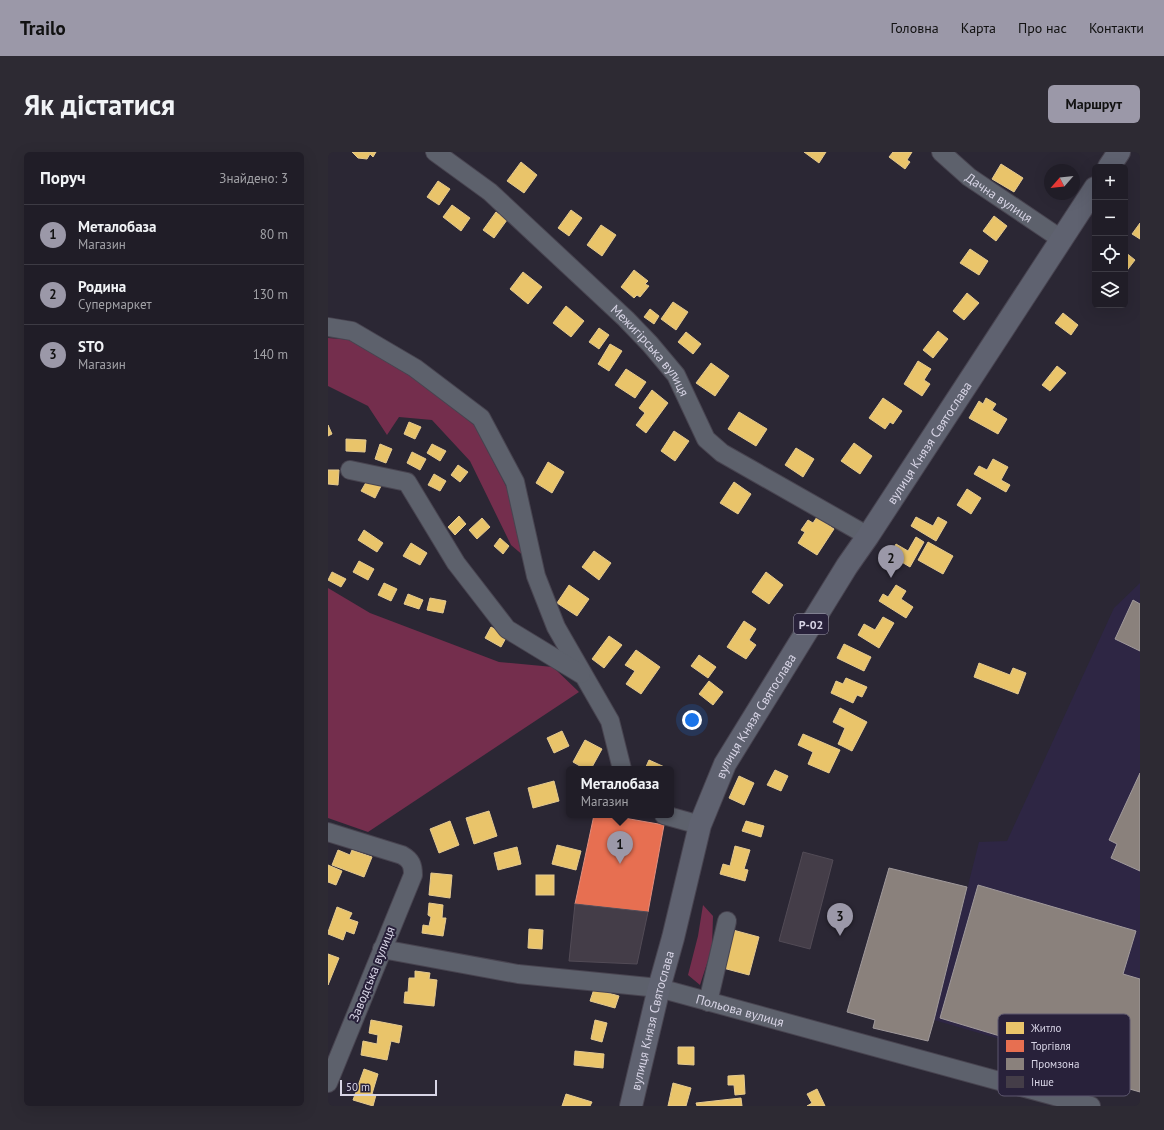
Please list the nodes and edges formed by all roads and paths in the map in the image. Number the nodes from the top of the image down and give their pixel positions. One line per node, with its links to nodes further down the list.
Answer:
1 (435, 152): 9 (street, Межигірська вулиця)
2 (941, 152): 6 (street, Дачна вулиця)
3 (1119, 152): 4 (main road)
4 (1111, 164)
5 (1092, 192): 6 (main road, вулиця Князя Святослава / Р-02)
6 (1061, 239): 9 (main road, вулиця Князя Святослава / Р-02)
7 (328, 327): 10 (street)
8 (350, 470): 10 (street)
9 (868, 536): 13 (main road, вулиця Князя Святослава / Р-02)
10 (584, 676): 11 (street)
11 (621, 766)
12 (674, 818): 13 (street)
13 (700, 825): 17 (main road, вулиця Князя Святослава / Р-02)
14 (328, 832): 16 (street, Заводська вулиця)
15 (727, 921): 18 (street)
16 (382, 949): 17 (street, Польова вулиця); 20 (street, Заводська вулиця)
17 (659, 988): 18 (street, Польова вулиця); 22 (main road, вулиця Князя Святослава / Р-02)
18 (708, 1002): 19 (street, Польова вулиця)
19 (998, 1081)
20 (328, 1083)
21 (1054, 1096): 23 (street, Польова вулиця)
22 (631, 1106)
23 (1091, 1106)

